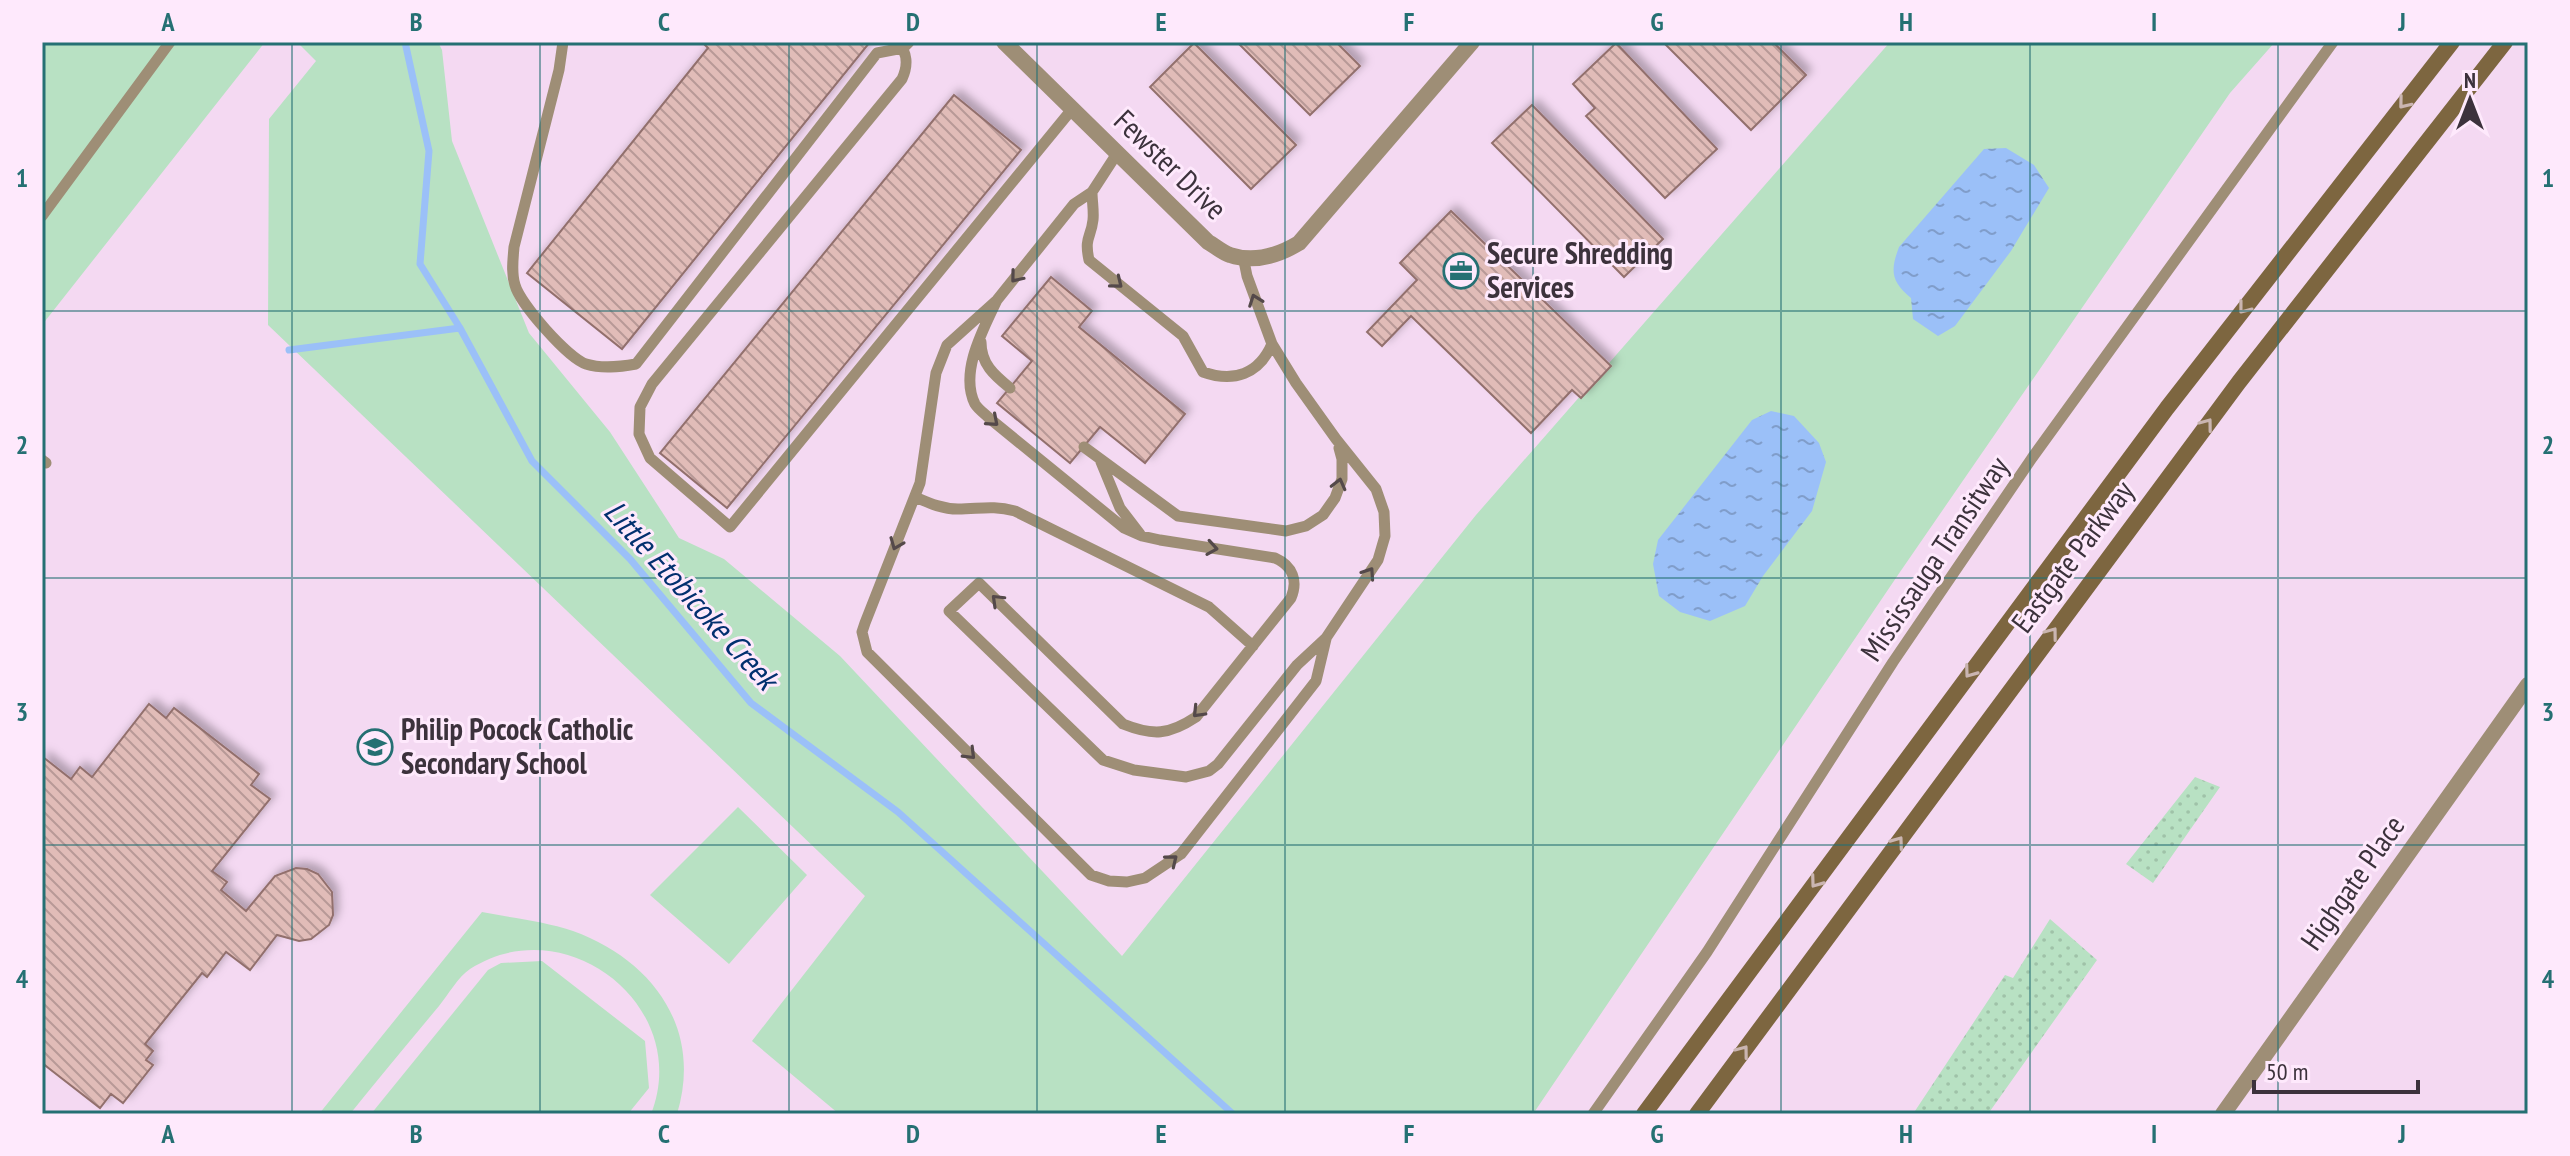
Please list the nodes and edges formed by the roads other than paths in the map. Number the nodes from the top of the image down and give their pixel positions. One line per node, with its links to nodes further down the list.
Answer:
1 (170, 42): 12 (lane)
2 (563, 42): 8 (lane)
3 (1004, 42): 9 (street, Fewster Drive)
4 (1472, 42): 13 (street, Fewster Drive)
5 (2333, 42): 26 (lane, Mississauga Transitway)
6 (2452, 42): 27 (main road, Eastgate Parkway, one-way to 27)
7 (2505, 42): 28 (main road, Eastgate Parkway, one-way to 7)
8 (903, 44): 9 (lane)
9 (1073, 108): 10 (street, Fewster Drive)
10 (1118, 152): 11 (lane); 13 (street, Fewster Drive)
11 (1092, 192): 14 (lane, one-way to 14); 16 (lane, one-way to 16)
12 (42, 216)
13 (1243, 256): 16 (lane, one-way to 13)
14 (997, 300): 15 (lane); 21 (lane)
15 (982, 333): 17 (lane); 22 (lane, one-way to 22)
16 (1272, 344): 18 (lane)
17 (1010, 388)
18 (1336, 439): 20 (lane, one-way to 18); 23 (lane, one-way to 18)
19 (1084, 447): 20 (lane)
20 (1101, 461): 22 (lane)
21 (915, 497): 23 (lane, one-way to 23); 24 (lane)
22 (1142, 536): 24 (lane, one-way to 24)
23 (1326, 638): 24 (lane, one-way to 23)
24 (1253, 646)
25 (2528, 685): 29 (street, Highgate Place)
26 (1593, 1114)
27 (1644, 1114)
28 (1697, 1114)
29 (2223, 1114)

